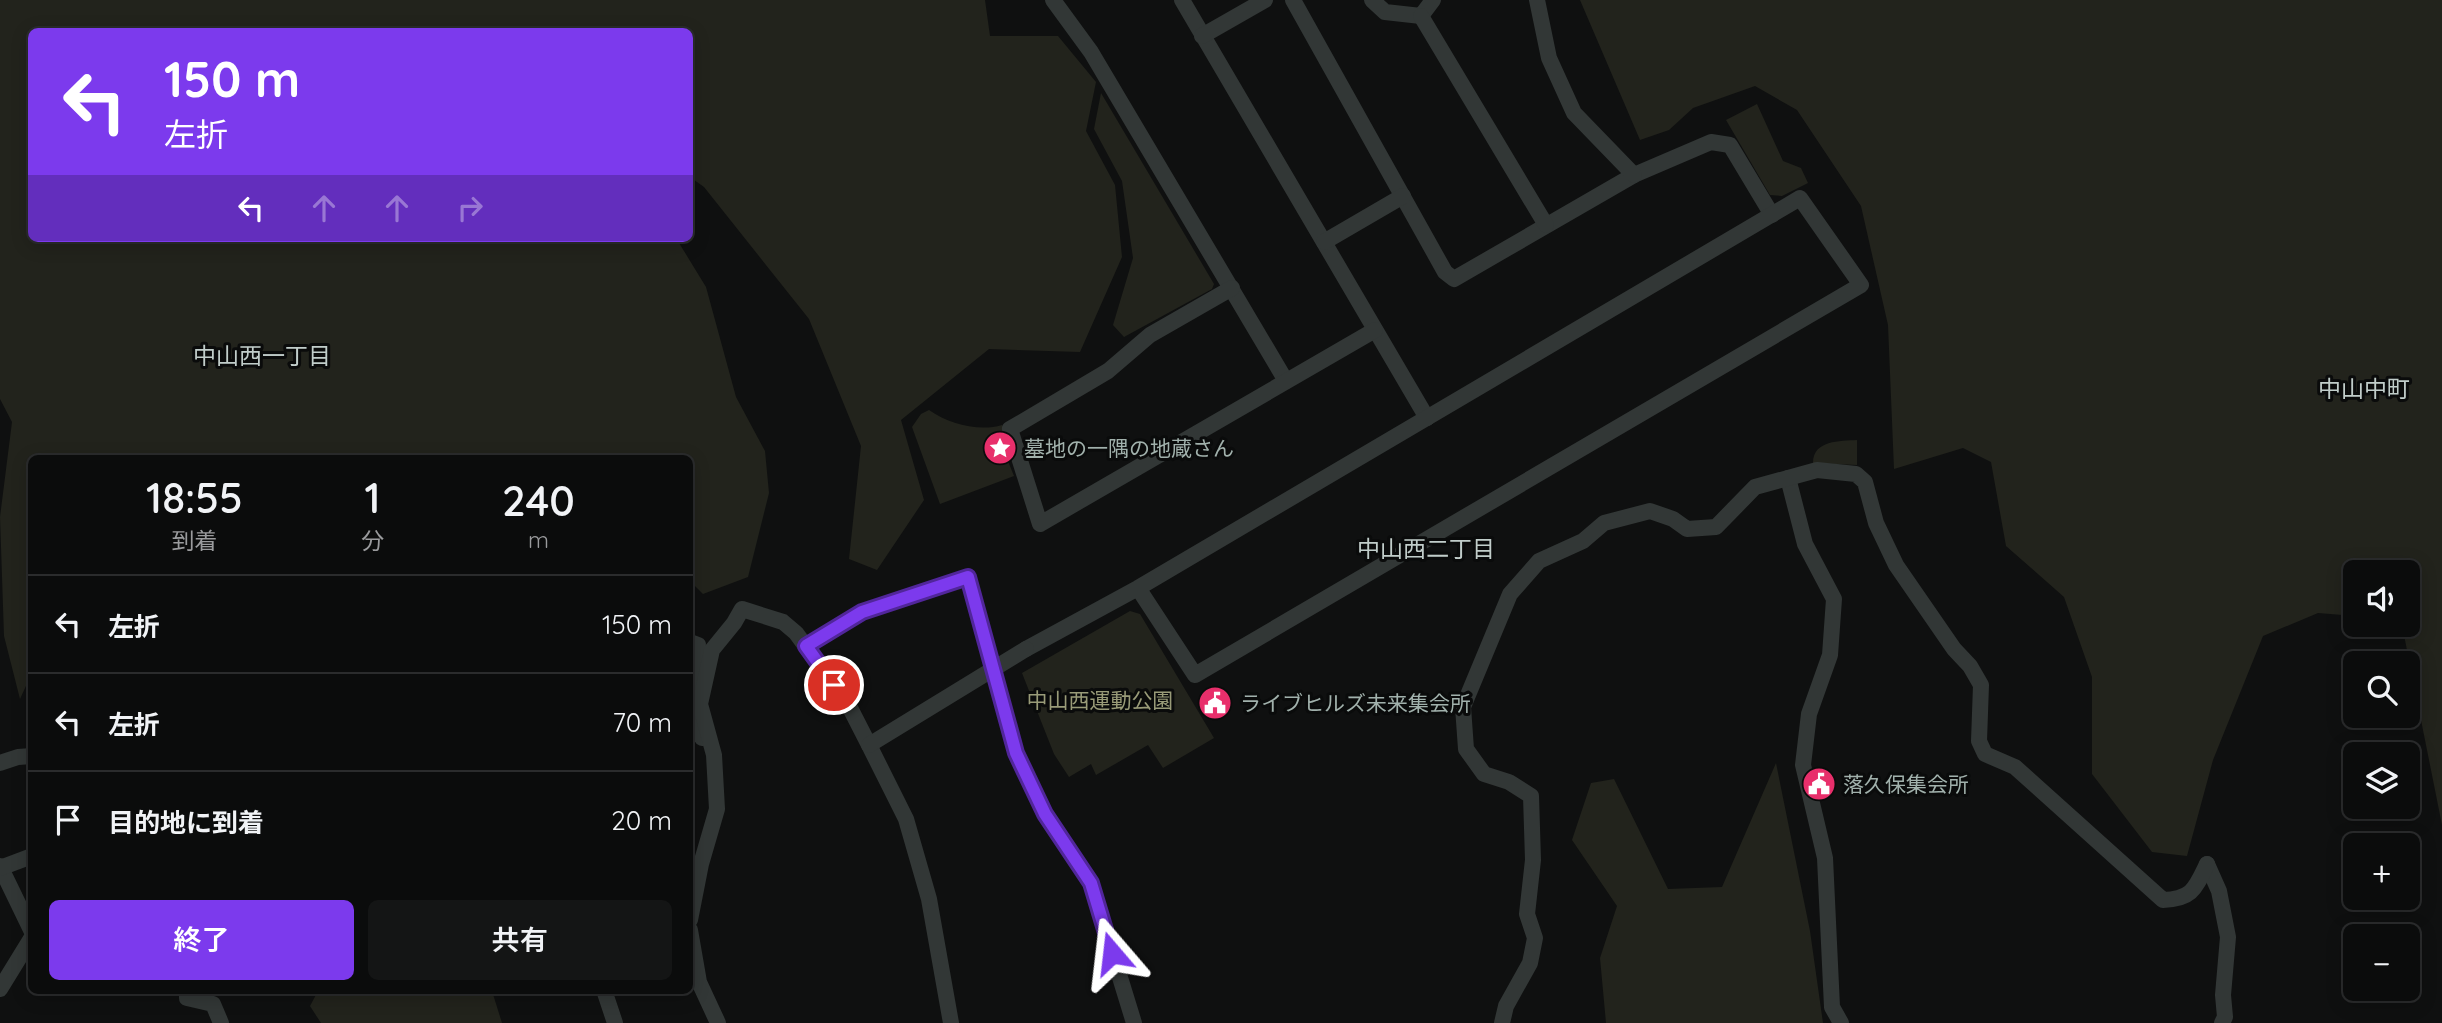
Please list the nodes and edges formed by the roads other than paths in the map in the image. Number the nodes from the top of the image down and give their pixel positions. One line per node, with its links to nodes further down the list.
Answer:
1 (1053, 0): 15 (street)
2 (1182, 0): 9 (street)
3 (1265, 0): 9 (street)
4 (1293, 0): 11 (street)
5 (1372, 0): 8 (street)
6 (1433, 0): 8 (street)
7 (1537, 0): 10 (street)
8 (1421, 16): 13 (street)
9 (1202, 36): 14 (street)
10 (1634, 174): 12 (street); 13 (street)
11 (1403, 197): 13 (street); 14 (street)
12 (1772, 215): 18 (street); 20 (street)
13 (1546, 225)
14 (1324, 242): 16 (street)
15 (1232, 288): 17 (street); 17 (street)
16 (1375, 330): 17 (street); 18 (street)
17 (1286, 381)
18 (1427, 418): 20 (street)
19 (1788, 478): 43 (street); 44 (street); 45 (street)
20 (1138, 588): 26 (street, bridge)
21 (693, 643): 23 (street)
22 (806, 646): 25 (street); 26 (street); 42 (street)
23 (693, 688)
24 (693, 720): 25 (street)
25 (710, 743): 31 (street)
26 (869, 745): 41 (street)
27 (28, 756): 28 (street)
28 (0, 763)
29 (28, 857): 30 (street)
30 (0, 867): 32 (street)
31 (693, 904)
32 (28, 924)
33 (28, 944): 35 (street)
34 (693, 960): 40 (street)
35 (0, 989)
36 (187, 994): 38 (street)
37 (611, 994): 39 (street)
38 (221, 1023)
39 (615, 1023)
40 (718, 1023)
41 (951, 1023)
42 (1134, 1023)
43 (1502, 1023)
44 (1841, 1023)
45 (2222, 1023)

